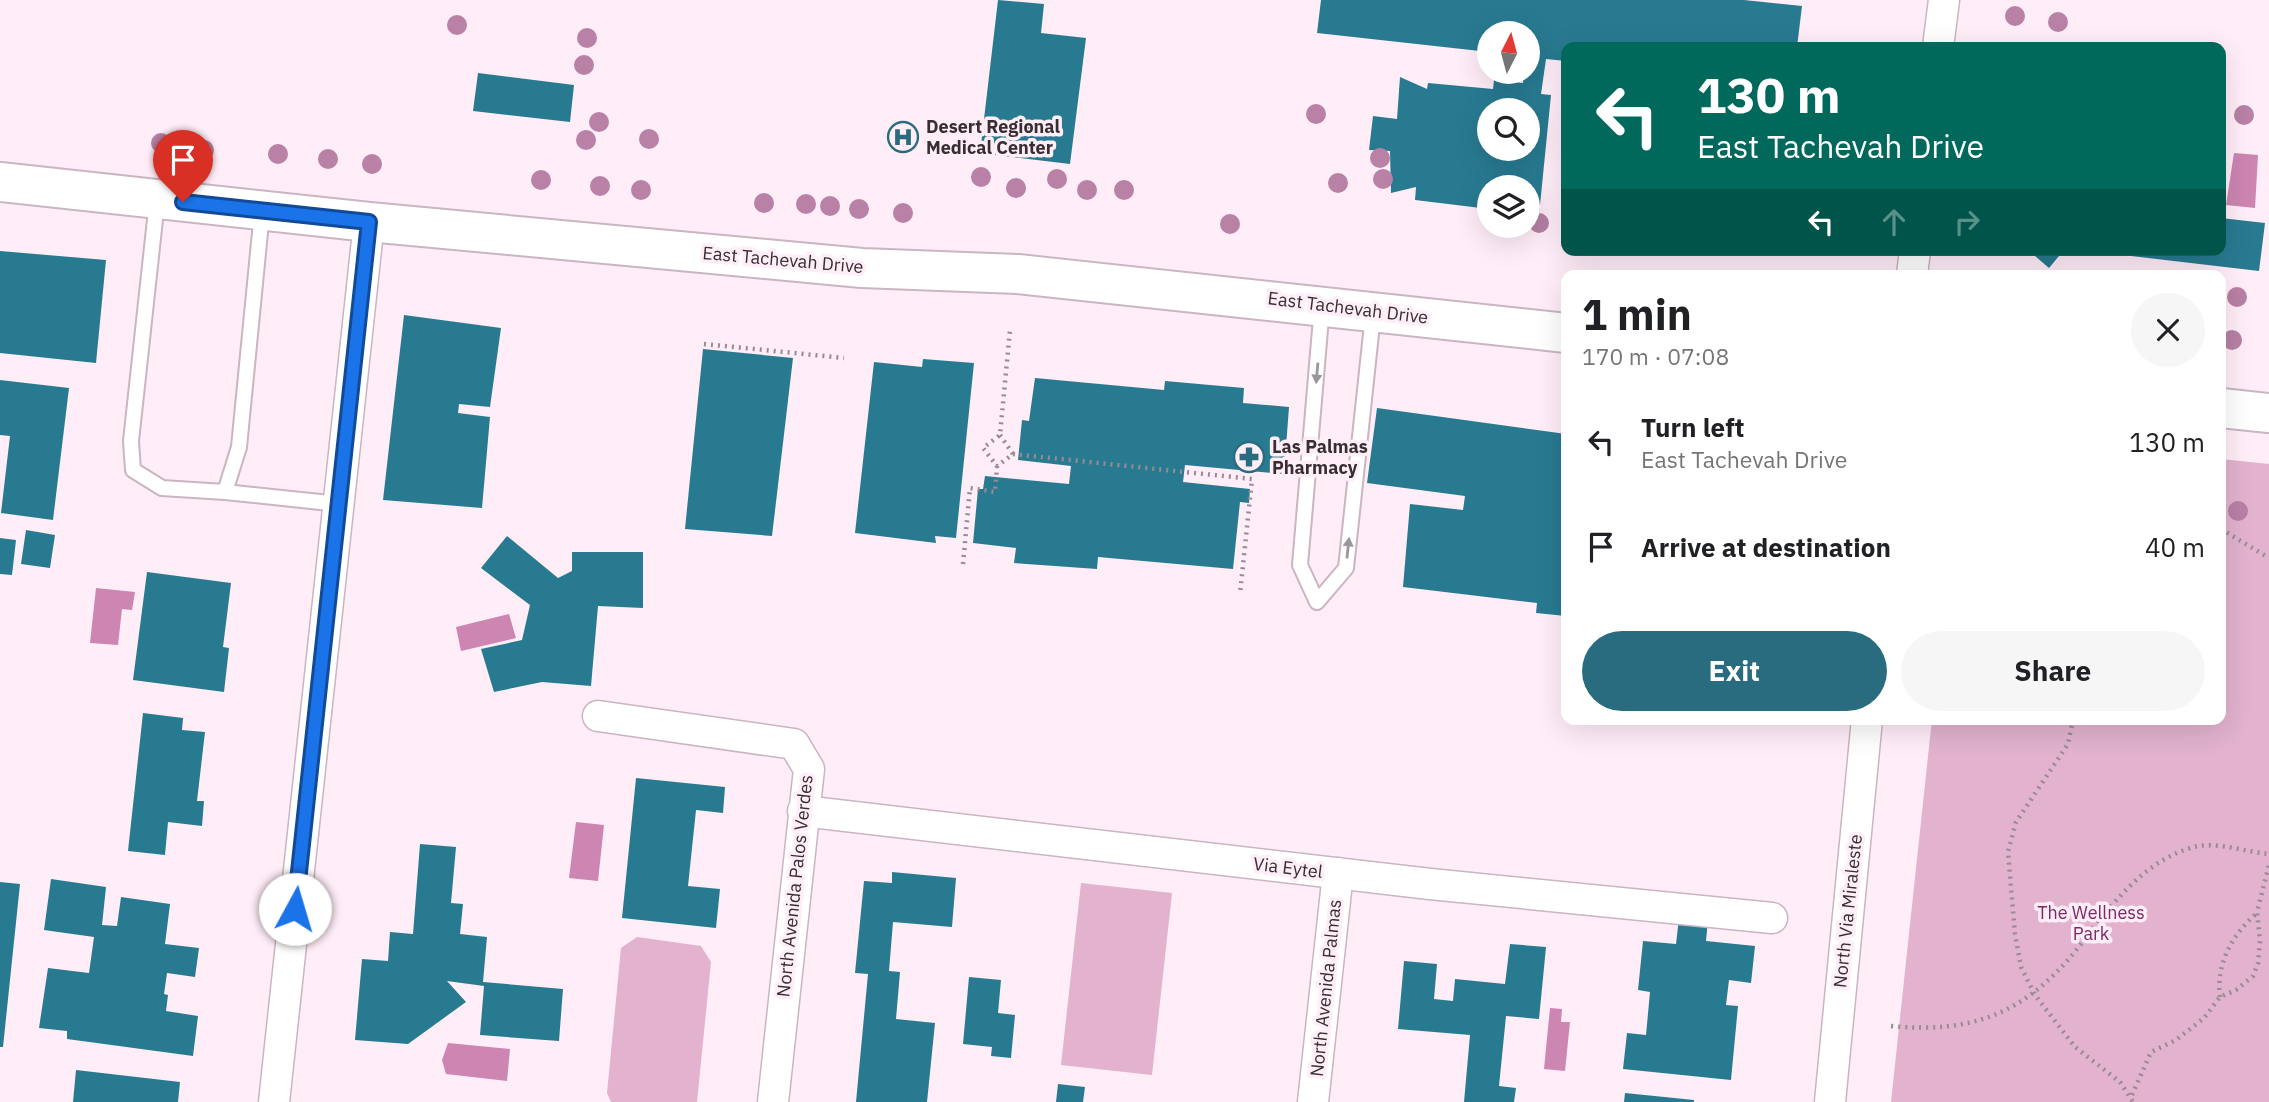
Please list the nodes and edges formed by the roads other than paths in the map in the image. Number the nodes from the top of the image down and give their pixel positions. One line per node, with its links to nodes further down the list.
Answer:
1 (1944, 0): 2 (street)
2 (1939, 42)
3 (0, 182): 4 (street, East Tachevah Drive)
4 (157, 199): 5 (street, East Tachevah Drive); 12 (lane)
5 (262, 210): 6 (street, East Tachevah Drive); 12 (lane)
6 (369, 222): 7 (street, East Tachevah Drive); 13 (street)
7 (1322, 305): 8 (street, East Tachevah Drive); 8 (lane, one-way to 8)
8 (1373, 311): 9 (street, East Tachevah Drive)
9 (1561, 332)
10 (2226, 409): 11 (street)
11 (2269, 414)
12 (225, 492): 13 (lane)
13 (339, 504): 19 (street)
14 (598, 716): 16 (street, North Avenida Palos Verdes)
15 (1866, 725): 22 (street, North Via Miraleste)
16 (803, 811): 17 (street, Via Eytel); 20 (street, North Avenida Palos Verdes)
17 (1338, 873): 18 (street, Via Eytel); 21 (street, North Avenida Palmas)
18 (1772, 918)
19 (274, 1102)
20 (773, 1102)
21 (1313, 1102)
22 (1830, 1102)

